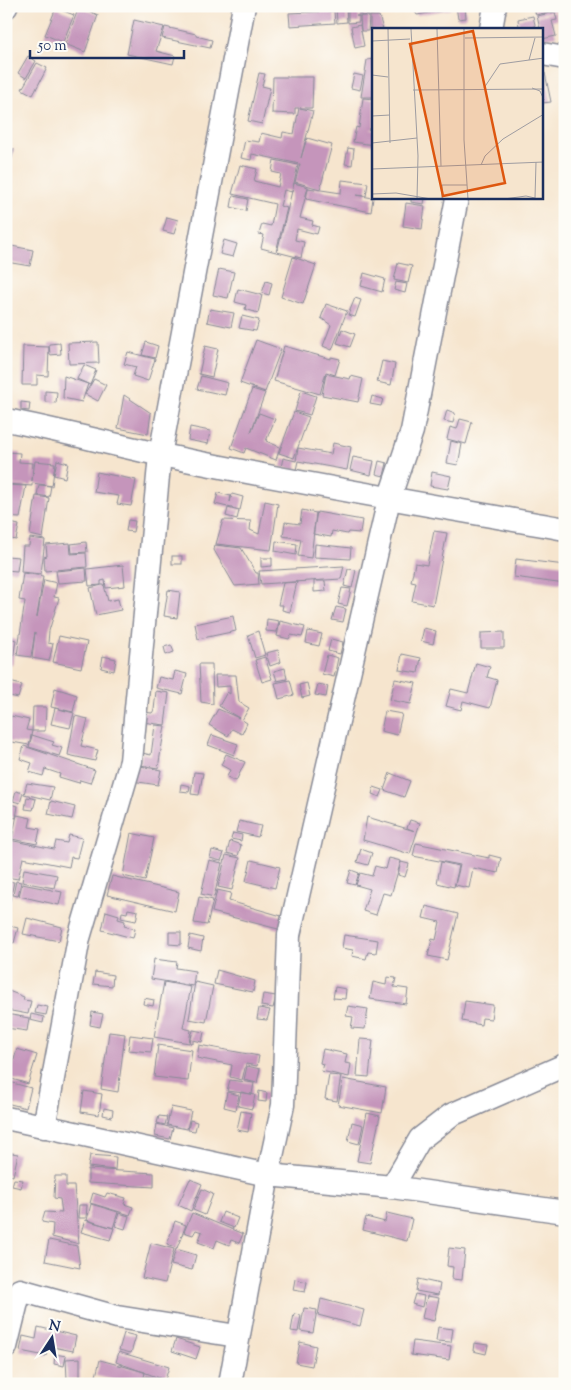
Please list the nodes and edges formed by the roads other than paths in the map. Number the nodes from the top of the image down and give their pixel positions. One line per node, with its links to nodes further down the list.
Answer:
1 (244, 6): 8 (street)
2 (495, 6): 3 (street)
3 (491, 28)
4 (544, 54): 5 (street)
5 (565, 58)
6 (457, 199): 9 (street)
7 (6, 420): 8 (street)
8 (160, 455): 9 (street); 13 (street)
9 (390, 499): 10 (street); 14 (street)
10 (560, 524)
11 (565, 1065): 15 (street)
12 (6, 1118): 13 (street)
13 (44, 1127): 14 (street)
14 (268, 1175): 15 (street); 17 (street)
15 (392, 1187): 16 (street)
16 (565, 1212)
17 (237, 1336): 18 (street); 19 (street)
18 (6, 1347)
19 (230, 1384)

